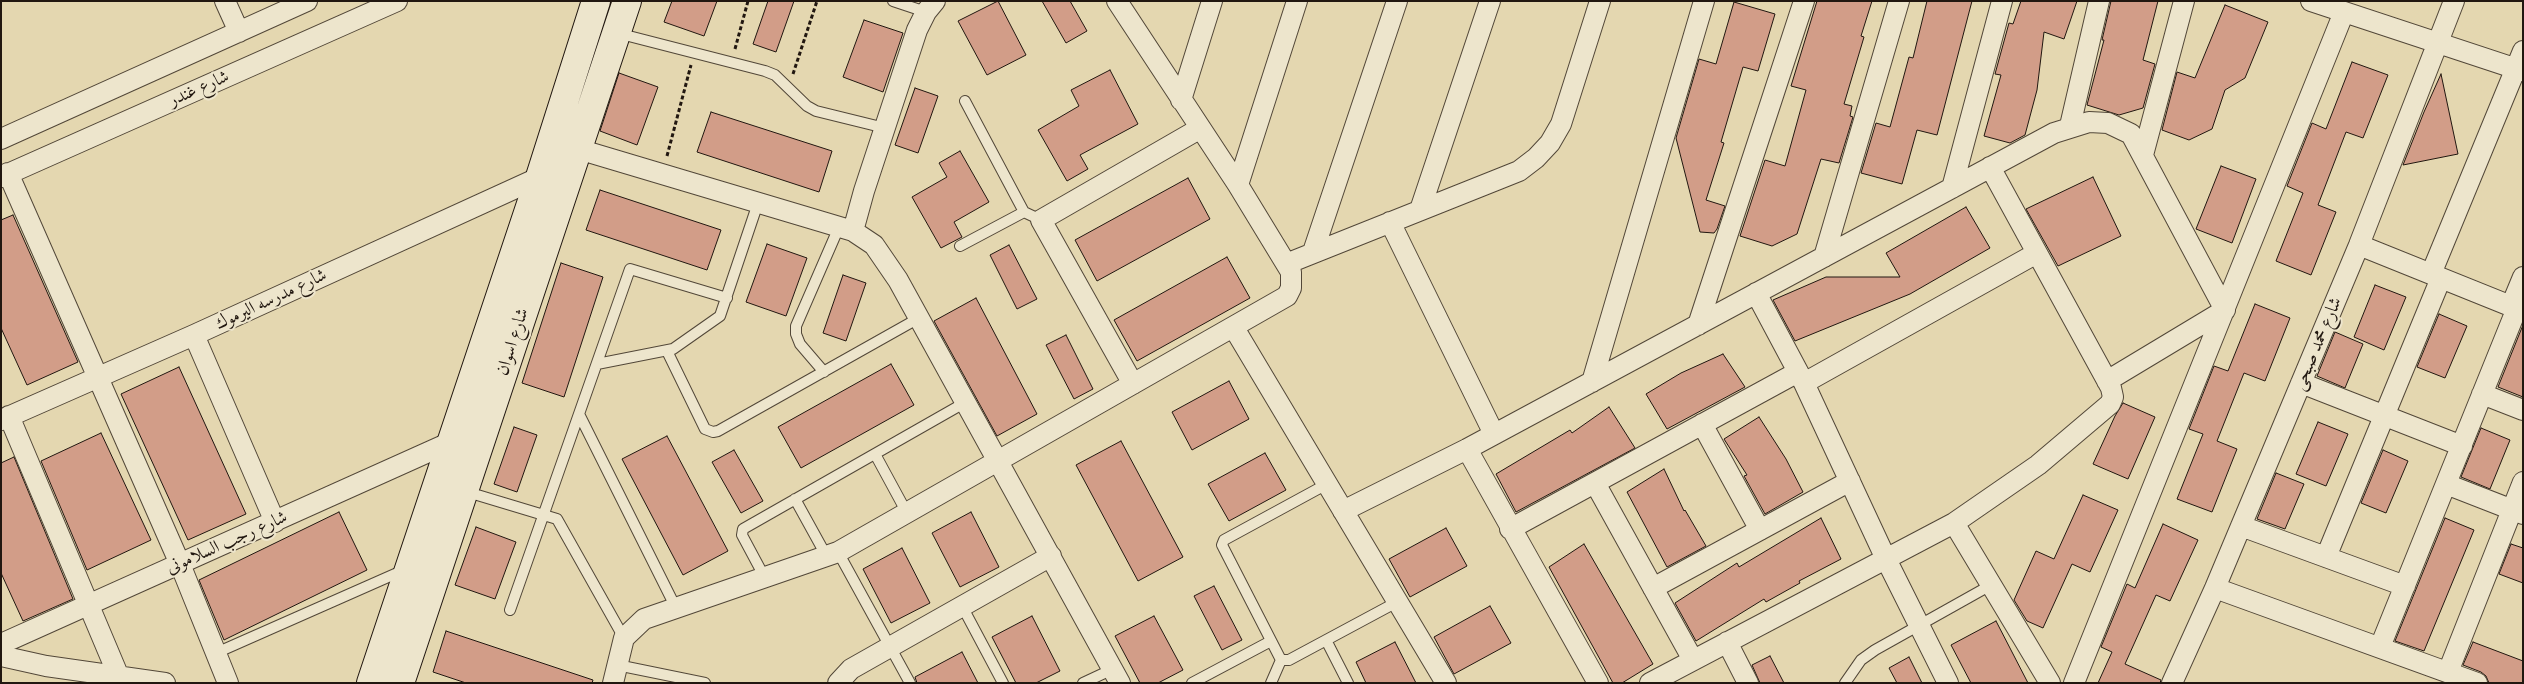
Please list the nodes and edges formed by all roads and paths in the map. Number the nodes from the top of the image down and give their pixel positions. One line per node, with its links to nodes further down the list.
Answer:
1 (225, 1): 25 (street)
2 (308, 1): 25 (street, شارع غندر)
3 (397, 1): 42 (street, شارع غندر)
4 (596, 1): 43 (street, شارع اسوان)
5 (627, 1): 26 (street, شارع اسوان)
6 (748, 1): 29 (path)
7 (817, 1): 31 (path)
8 (893, 1): 23 (lane)
9 (1117, 1): 32 (street)
10 (1212, 1): 32 (street)
11 (1297, 1): 44 (street)
12 (1397, 1): 53 (street)
13 (1490, 1): 47 (street)
14 (1600, 1): 47 (street)
15 (1704, 1): 73 (street)
16 (1804, 1): 64 (street)
17 (1898, 1): 55 (street)
18 (2002, 1): 45 (street)
19 (2099, 1): 34 (street)
20 (2184, 1): 39 (street)
21 (2311, 1): 24 (street)
22 (2454, 1): 27 (street, شارع محمد صبحى)
23 (930, 7): 35 (street)
24 (2344, 12): 27 (street); 62 (street)
25 (239, 32): 37 (street, شارع غندر)
26 (616, 33): 28 (lane); 38 (street, شارع اسوان)
27 (2438, 43): 30 (street); 52 (street, شارع محمد صبحى)
28 (694, 53): 29 (lane); 41 (path)
29 (731, 62): 31 (lane)
30 (2520, 64): 57 (street)
31 (789, 88): 35 (lane)
32 (1181, 100): 36 (street)
33 (965, 101): 48 (lane)
34 (2070, 126): 39 (street); 40 (street)
35 (885, 128): 50 (street)
36 (1199, 129): 44 (street); 48 (street)
37 (1, 139)
38 (578, 149): 41 (street); 94 (street, شارع اسوان)
39 (2143, 155): 62 (street)
40 (1990, 167): 45 (street); 54 (street)
41 (663, 174): 46 (street)
42 (5, 175): 70 (street)
43 (540, 177): 66 (street, شارع مدرسه اليرموك); 84 (street, شارع اسوان)
44 (1238, 185): 56 (street)
45 (1952, 188): 55 (street)
46 (758, 203): 50 (street); 60 (lane)
47 (1420, 210): 49 (street)
48 (1033, 216): 51 (lane); 75 (street)
49 (1390, 222): 53 (street); 83 (street)
50 (846, 229): 63 (street); 69 (lane)
51 (960, 246)
52 (2359, 246): 57 (street); 74 (street, شارع محمد صبحى)
53 (1313, 252): 56 (street)
54 (2037, 253): 71 (street); 72 (street)
55 (1824, 257): 59 (street)
56 (1286, 264): 65 (street)
57 (2436, 276): 61 (street); 80 (street)
58 (2523, 278): 61 (street)
59 (1756, 293): 64 (street); 71 (street)
60 (727, 298): 67 (lane); 68 (lane)
61 (2517, 308): 76 (street)
62 (2225, 310): 72 (street); 156 (street)
63 (919, 318): 69 (lane); 77 (street)
64 (1698, 325): 73 (street)
65 (1234, 328): 75 (street); 92 (street)
66 (194, 336): 70 (street, شارع مدرسه اليرموك); 100 (street)
67 (667, 351): 68 (lane); 69 (lane)
68 (597, 364): 79 (lane)
69 (824, 372)
70 (98, 377): 81 (street, شارع مدرسه اليرموك); 109 (street)
71 (1801, 378): 82 (street); 89 (street)
72 (2107, 381): 101 (street)
73 (1592, 382): 83 (street)
74 (2301, 383): 80 (street); 102 (street, شارع محمد صبحى)
75 (1134, 384): 88 (street)
76 (2482, 394): 78 (street); 85 (street)
77 (966, 402): 87 (lane); 88 (street)
78 (2523, 410)
79 (579, 414): 99 (lane); 119 (lane)
80 (2384, 416): 85 (street); 107 (street)
81 (5, 418): 117 (street)
82 (1702, 424): 91 (street); 104 (street)
83 (1494, 434): 86 (street)
84 (453, 441): 100 (street, شارع رجب السلامونى); 110 (street, شارع اسوان)
85 (2462, 446): 93 (street)
86 (1467, 449): 96 (street); 103 (street)
87 (875, 454): 95 (lane); 98 (lane)
88 (998, 461): 98 (street); 106 (street)
89 (1850, 481): 104 (street); 108 (street)
90 (2523, 482): 97 (street)
91 (1595, 483): 103 (street); 114 (street)
92 (1327, 484): 96 (street); 124 (lane)
93 (2446, 484): 97 (street); 113 (street)
94 (464, 491): 99 (lane); 140 (street, شارع اسوان)
95 (795, 499): 105 (lane); 111 (lane)
96 (1343, 511): 116 (street)
97 (2517, 512): 133 (street)
98 (906, 513): 105 (street)
99 (544, 514): 120 (lane); 122 (lane)
100 (275, 522): 109 (street, شارع رجب السلامونى)
101 (1954, 523): 108 (street); 112 (street)
102 (2241, 526): 107 (street); 115 (street, شارع محمد صبحى)
103 (1510, 529): 150 (street)
104 (1760, 530): 114 (street)
105 (832, 555): 111 (street); 127 (lane)
106 (1051, 556): 118 (street); 135 (street)
107 (2326, 557): 113 (street)
108 (1886, 559): 121 (street); 125 (street)
109 (180, 564): 117 (street, شارع رجب السلامونى); 129 (street)
110 (409, 568): 129 (lane); 139 (street, شارع اسوان)
111 (765, 578): 119 (street)
112 (1991, 585): 121 (lane); 155 (street)
113 (2405, 586): 128 (street)
114 (1653, 588): 132 (street)
115 (2215, 588): 128 (street); 157 (street, شارع محمد صبحى)
116 (1398, 602): 123 (lane); 149 (street)
117 (90, 604): 126 (street, شارع رجب السلامونى); 136 (street)
118 (962, 606): 127 (street); 144 (lane)
119 (676, 608): 122 (street)
120 (510, 610)
121 (1920, 626): 153 (lane); 154 (street)
122 (624, 638): 134 (street)
123 (1326, 640): 131 (lane); 148 (lane)
124 (1271, 641): 131 (lane); 146 (lane)
125 (1727, 642): 132 (street); 152 (street)
126 (1, 644)
127 (890, 647): 142 (street); 143 (lane)
128 (2380, 647): 133 (street)
129 (216, 653): 138 (street)
130 (1, 656): 136 (street)
131 (1281, 660): 147 (lane)
132 (1693, 660): 151 (street)
133 (2448, 672): 158 (street)
134 (615, 674): 141 (lane)
135 (1117, 676): 145 (lane)
136 (119, 677): 137 (street)
137 (165, 683)
138 (228, 683)
139 (371, 683)
140 (400, 683)
141 (704, 683)
142 (838, 683)
143 (910, 683)
144 (1003, 683)
145 (1083, 683)
146 (1192, 683)
147 (1271, 683)
148 (1348, 683)
149 (1446, 683)
150 (1598, 683)
151 (1650, 683)
152 (1748, 683)
153 (1845, 683)
154 (1948, 683)
155 (2050, 683)
156 (2074, 683)
157 (2172, 683)
158 (2477, 683)

